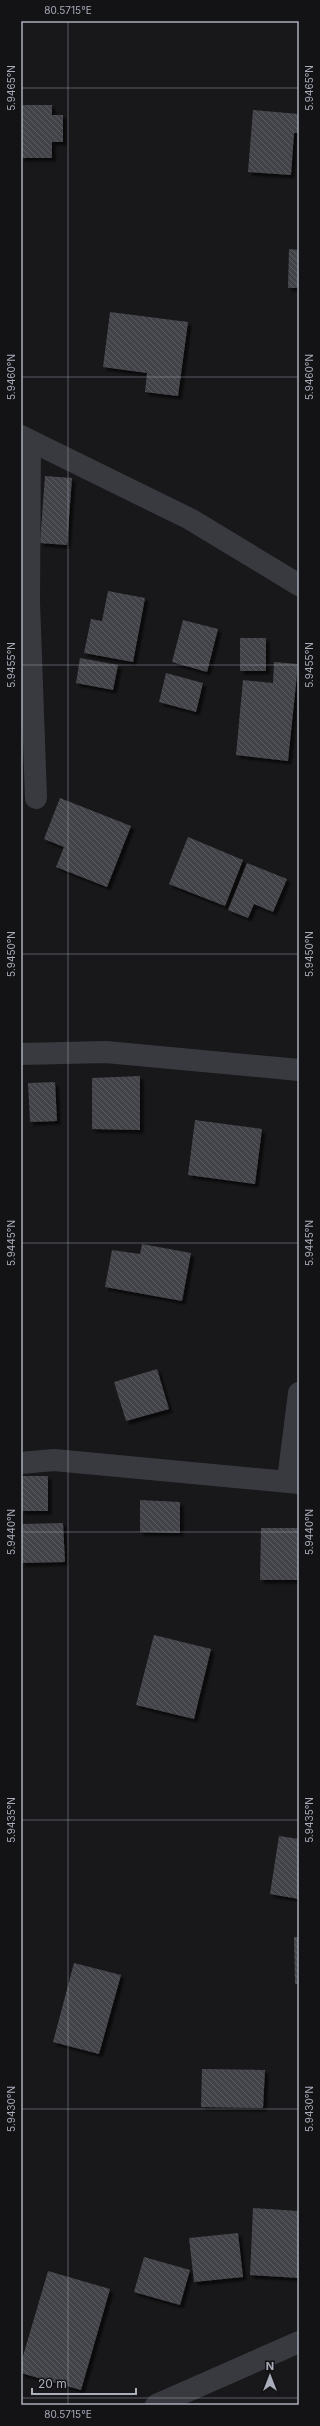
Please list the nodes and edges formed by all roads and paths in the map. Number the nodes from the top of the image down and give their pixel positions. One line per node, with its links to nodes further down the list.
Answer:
1 (26, 439): 2 (street); 3 (street)
2 (299, 585)
3 (36, 798)
4 (21, 1054): 5 (street)
5 (299, 1070)
6 (299, 1393): 8 (street)
7 (21, 1463): 8 (street)
8 (294, 1481)
9 (299, 2342): 10 (street)
10 (156, 2405)

